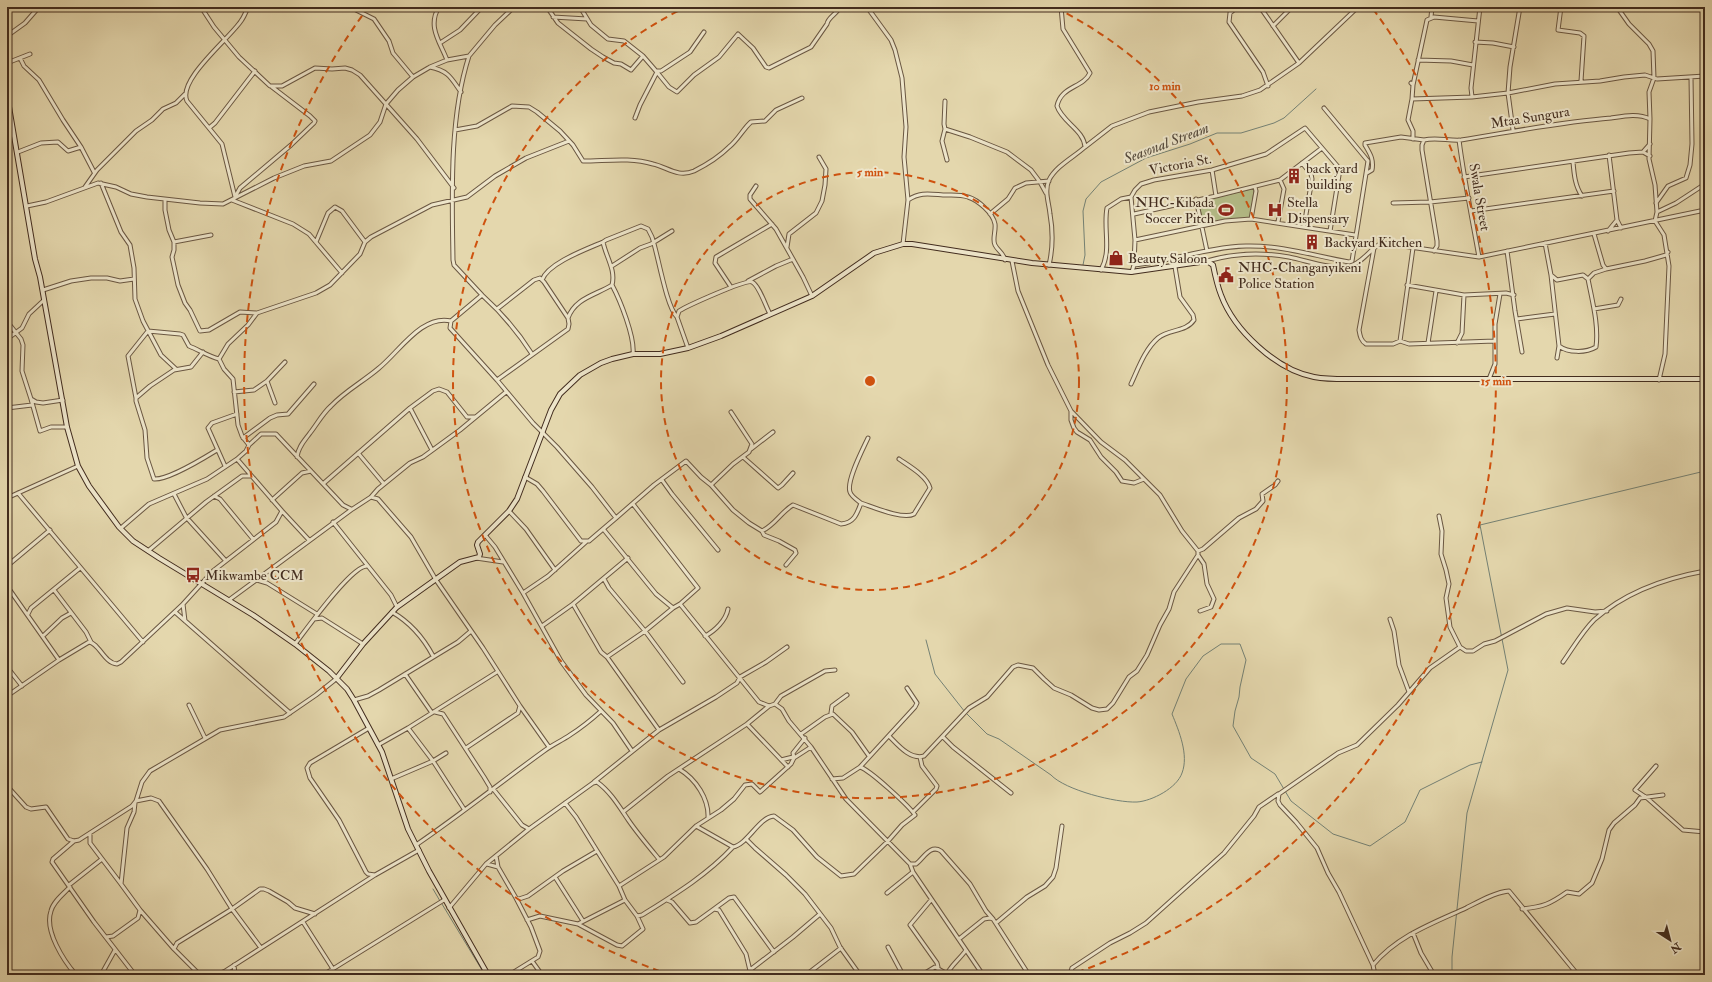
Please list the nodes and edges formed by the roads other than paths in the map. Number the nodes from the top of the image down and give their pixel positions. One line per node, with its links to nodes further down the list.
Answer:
1 (39, 7): 28 (street)
2 (201, 7): 29 (street)
3 (248, 7): 29 (street)
4 (356, 7): 46 (street)
5 (439, 7): 31 (street)
6 (482, 7): 31 (street)
7 (514, 7): 34 (street)
8 (547, 7): 22 (street)
9 (580, 7): 24 (street)
10 (840, 7): 44 (street)
11 (867, 7): 109 (street)
12 (1061, 7): 76 (street)
13 (1237, 7): 52 (street)
14 (1260, 7): 26 (street)
15 (1292, 7): 26 (street)
16 (1358, 7): 40 (street)
17 (1432, 7): 23 (street)
18 (1480, 7): 25 (street)
19 (1520, 7): 32 (street)
20 (1561, 7): 49 (street)
21 (1617, 7): 48 (street)
22 (553, 17): 24 (street); 35 (street)
23 (1432, 18): 25 (street); 38 (street)
24 (586, 19): 35 (street)
25 (1478, 21): 30 (street)
26 (1273, 26): 40 (street)
27 (704, 32): 44 (street)
28 (7, 36)
29 (224, 40): 43 (street); 55 (street)
30 (1475, 42): 32 (street); 41 (street)
31 (440, 43): 37 (street)
32 (1514, 47): 54 (street)
33 (30, 54): 36 (street)
34 (469, 56): 37 (street); 53 (street)
35 (643, 56): 44 (street)
36 (20, 58): 39 (street); 75 (street)
37 (447, 60): 42 (street)
38 (1418, 60): 41 (street); 60 (street)
39 (7, 63)
40 (1300, 63): 52 (street)
41 (1473, 64): 58 (street)
42 (430, 67): 46 (street); 53 (street)
43 (255, 71): 50 (street); 66 (street)
44 (657, 72): 64 (street)
45 (1705, 76): 47 (street)
46 (413, 77): 62 (street)
47 (1691, 77): 48 (street); 113 (street)
48 (1654, 78): 49 (street); 65 (street)
49 (1581, 81): 54 (street)
50 (270, 86): 51 (street); 56 (street)
51 (282, 86): 56 (street); 62 (street)
52 (1268, 86): 76 (street)
53 (461, 92): 68 (street)
54 (1508, 93): 58 (street); 69 (street)
55 (185, 94): 66 (street); 87 (street)
56 (281, 94): 103 (street)
57 (7, 95): 78 (street)
58 (1472, 97): 60 (street)
59 (802, 98): 73 (street)
60 (1412, 99): 70 (street)
61 (945, 101): 67 (street)
62 (386, 104): 98 (street); 103 (street)
63 (1324, 108): 88 (street)
64 (635, 118)
65 (1650, 118): 69 (street, Mtaa Sungura); 74 (street)
66 (209, 128): 103 (street)
67 (945, 129): 83 (street); 92 (street)
68 (456, 130): 73 (street); 98 (street)
69 (1513, 130): 72 (street, Mtaa Sungura)
70 (1413, 139): 71 (street, Mtaa Sungura); 88 (street, Mtaa Sungura)
71 (1424, 140): 72 (street, Mtaa Sungura); 111 (street)
72 (1459, 140): 89 (street, Swala Street)
73 (569, 141): 106 (street)
74 (1650, 144): 79 (street); 81 (street)
75 (81, 147): 78 (street); 87 (street)
76 (1085, 147): 91 (street)
77 (1322, 148): 85 (street); 86 (street, Victoria St.); 130 (street)
78 (18, 152): 114 (street)
79 (1643, 152): 80 (street); 81 (street)
80 (1609, 155): 84 (street); 99 (street)
81 (1650, 156): 113 (street)
82 (819, 157): 143 (street)
83 (947, 160)
84 (1574, 162): 89 (street); 102 (street)
85 (1302, 164): 90 (street); 127 (street)
86 (1212, 170): 101 (street); 104 (street, Victoria St.)
87 (94, 172): 96 (street)
88 (1367, 173): 134 (street)
89 (1464, 177): 105 (street, Swala Street)
90 (1280, 180): 97 (street); 124 (street)
91 (1049, 181): 92 (street); 100 (street)
92 (1040, 182): 100 (street); 118 (street)
93 (101, 183): 96 (street); 107 (street); 168 (street)
94 (1705, 184): 117 (street)
95 (756, 186): 125 (street)
96 (85, 187): 114 (street)
97 (1255, 187): 101 (street); 120 (street)
98 (454, 188): 106 (street)
99 (1614, 191): 102 (street); 121 (street)
100 (1047, 195): 155 (street)
101 (1216, 196): 110 (street)
102 (1582, 196): 116 (street)
103 (235, 197): 108 (street)
104 (1131, 197): 119 (street); 161 (street)
105 (1469, 198): 111 (street); 116 (street, Swala Street)
106 (453, 199): 138 (street); 181 (street)
107 (165, 200): 108 (street); 136 (street)
108 (232, 200): 137 (street)
109 (908, 200): 118 (street); 142 (street)
110 (1196, 200): 119 (street); 126 (street)
111 (1430, 202): 112 (street); 147 (street)
112 (1393, 203)
113 (1656, 203): 117 (street)
114 (27, 206): 176 (street)
115 (1705, 210): 122 (street)
116 (1471, 212): 150 (street, Swala Street)
117 (1657, 212): 122 (street); 123 (street)
118 (990, 214): 152 (street)
119 (1134, 214): 135 (street)
120 (1251, 219): 124 (street); 126 (street)
121 (1617, 220): 128 (street); 131 (street)
122 (1664, 220): 123 (street)
123 (1655, 221): 128 (street); 149 (street)
124 (1278, 222): 127 (street)
125 (772, 224): 143 (street); 175 (street)
126 (1202, 226): 135 (street); 146 (street)
127 (1304, 226): 130 (street)
128 (1621, 228): 131 (street)
129 (672, 231): 140 (street)
130 (1330, 231): 134 (street)
131 (1608, 231): 132 (street)
132 (1594, 234): 141 (street); 157 (street)
133 (211, 235): 136 (street)
134 (1355, 235): 146 (street)
135 (1135, 240): 156 (street)
136 (174, 242): 189 (street)
137 (316, 242): 138 (street); 164 (street)
138 (365, 242): 164 (street)
139 (604, 242): 140 (street); 158 (street); 170 (street)
140 (654, 242): 158 (street); 192 (street)
141 (1545, 243): 148 (street); 166 (street)
142 (904, 244): 152 (street); 184 (street)
143 (787, 248): 151 (street)
144 (1374, 248): 145 (street); 154 (street); 200 (street)
145 (1413, 248): 147 (street); 173 (street)
146 (1207, 251): 156 (street)
147 (1434, 251): 150 (street)
148 (1507, 251): 150 (street); 174 (street)
149 (1668, 252): 160 (street); 216 (street)
150 (1480, 257)
151 (793, 259): 171 (street); 184 (street)
152 (1005, 260): 153 (street)
153 (1012, 261): 155 (street); 229 (street)
154 (1207, 261): 159 (street); 213 (street)
155 (1049, 265): 161 (street)
156 (1134, 265): 163 (street)
157 (1603, 265): 160 (street); 162 (street)
158 (612, 266): 172 (street)
159 (1175, 267): 163 (street); 219 (street)
160 (1606, 269): 162 (street)
161 (1100, 270): 163 (street)
162 (1600, 270): 165 (street)
163 (1132, 272)
164 (342, 273): 189 (street)
165 (1594, 273): 167 (street); 169 (street)
166 (1551, 275): 167 (street); 191 (street)
167 (1583, 275): 169 (street)
168 (134, 279): 176 (street); 196 (street)
169 (1588, 279): 188 (street)
170 (542, 280): 187 (street); 193 (street)
171 (748, 281): 175 (street); 190 (street)
172 (612, 285): 193 (street); 208 (street)
173 (1407, 285): 177 (street); 200 (street)
174 (1512, 286): 179 (street); 183 (street)
175 (731, 287): 192 (street)
176 (43, 290): 186 (street)
177 (1436, 291): 182 (street); 201 (street)
178 (7, 292): 197 (street)
179 (1506, 293): 180 (street); 183 (street)
180 (1500, 294): 182 (street); 199 (street)
181 (482, 295): 187 (street); 195 (street)
182 (1464, 295): 202 (street)
183 (1514, 295): 194 (street)
184 (812, 296): 190 (street)
185 (1621, 299): 188 (street)
186 (44, 300): 197 (street); 224 (street)
187 (497, 309): 207 (street)
188 (1594, 309): 203 (street)
189 (257, 313): 210 (street)
190 (770, 314): 204 (street)
191 (1555, 314): 194 (street); 203 (street)
192 (676, 317): 204 (street)
193 (568, 318): 207 (street)
194 (1517, 319): 206 (street)
195 (450, 321): 215 (street); 243 (street)
196 (148, 331): 205 (street); 212 (street); 222 (street)
197 (15, 333): 198 (street); 223 (street)
198 (7, 339)
199 (1495, 340): 202 (street); 213 (street)
200 (1400, 342): 201 (street)
201 (1428, 343): 202 (street)
202 (1457, 343)
203 (1559, 346): 209 (street)
204 (688, 348): 208 (street)
205 (203, 352): 210 (street); 212 (street)
206 (1522, 352)
207 (532, 354): 215 (street)
208 (633, 354): 235 (street)
209 (1558, 358)
210 (219, 359): 220 (street)
211 (285, 362): 217 (street)
212 (176, 370): 222 (street)
213 (1489, 379): 216 (street)
214 (1705, 379): 216 (street)
215 (497, 380): 221 (street)
216 (1659, 380)
217 (267, 381): 220 (street); 225 (street)
218 (314, 384): 236 (street)
219 (1131, 384)
220 (234, 392): 231 (street)
221 (506, 392): 232 (street); 235 (street)
222 (136, 398): 240 (street)
223 (31, 399): 224 (street); 226 (street)
224 (64, 400): 233 (street)
225 (275, 402)
226 (32, 405): 227 (street); 233 (street)
227 (7, 408)
228 (410, 408): 232 (street); 241 (street); 242 (street)
229 (1071, 411): 257 (street); 257 (street)
230 (731, 412): 239 (street)
231 (237, 414): 236 (street); 240 (street)
232 (474, 417): 241 (street)
233 (67, 427): 248 (street)
234 (773, 432): 239 (street)
235 (542, 434): 256 (street); 276 (street)
236 (243, 438): 238 (street)
237 (868, 438): 269 (street)
238 (249, 445): 243 (street); 245 (street)
239 (751, 449): 244 (street)
240 (217, 450): 249 (street)
241 (432, 450): 261 (street)
242 (358, 453): 260 (street); 261 (street)
243 (297, 456): 247 (street)
244 (743, 457): 253 (street); 262 (street)
245 (237, 459): 249 (street); 250 (street)
246 (899, 459): 269 (street)
247 (304, 464): 251 (street); 252 (street)
248 (78, 466): 263 (street); 278 (street)
249 (226, 466): 264 (street)
250 (245, 469): 254 (street); 255 (street)
251 (311, 471): 252 (street); 260 (street)
252 (304, 472): 268 (street)
253 (792, 473)
254 (242, 476): 255 (street); 265 (street)
255 (251, 476): 268 (street)
256 (525, 477): 273 (street); 285 (street)
257 (1144, 479): 288 (street)
258 (662, 480): 262 (street); 270 (street); 286 (street)
259 (1278, 481): 288 (street)
260 (324, 484): 271 (street)
261 (384, 484): 266 (street)
262 (711, 485): 281 (street)
263 (18, 493): 267 (street); 279 (street)
264 (174, 494): 275 (street); 278 (street)
265 (214, 496): 275 (street); 283 (street)
266 (371, 497): 271 (street); 304 (street)
267 (7, 498)
268 (272, 500): 272 (street)
269 (861, 503): 281 (street)
270 (633, 504): 276 (street); 313 (street)
271 (351, 510): 277 (street)
272 (282, 511): 283 (street); 284 (street)
273 (509, 511): 282 (street); 300 (street)
274 (1439, 516): 339 (street)
275 (186, 518): 287 (street); 292 (street)
276 (616, 518): 280 (street)
277 (333, 522): 284 (street); 293 (street)
278 (121, 528): 287 (street)
279 (50, 530): 296 (street); 299 (street)
280 (604, 530): 285 (street); 291 (street)
281 (762, 531): 295 (street)
282 (485, 535): 290 (street); 294 (street)
283 (253, 539): 292 (street)
284 (309, 540): 303 (street)
285 (586, 542): 300 (street)
286 (718, 550)
287 (148, 551): 305 (street)
288 (1198, 551): 289 (street)
289 (1198, 555): 319 (street); 373 (street)
290 (476, 558): 294 (street); 304 (street)
291 (628, 558): 302 (street); 317 (street)
292 (225, 560): 305 (street)
293 (362, 560): 297 (street); 298 (street)
294 (503, 562): 309 (street)
295 (786, 565)
296 (7, 566)
297 (367, 566): 298 (street); 314 (street)
298 (360, 567): 325 (street)
299 (80, 568): 307 (street); 335 (street)
300 (555, 570): 309 (street)
301 (1705, 571): 320 (street)
302 (604, 579): 312 (street); 331 (street)
303 (257, 580): 310 (street); 325 (street)
304 (436, 580): 314 (street); 330 (street)
305 (202, 583): 310 (street); 311 (street)
306 (7, 586): 308 (street)
307 (54, 590): 316 (street); 323 (street)
308 (8, 592): 315 (street)
309 (523, 593): 329 (street)
310 (229, 600): 336 (street)
311 (183, 604): 321 (street); 328 (street)
312 (573, 604): 329 (street); 341 (street)
313 (680, 604): 317 (street); 333 (street)
314 (397, 607): 322 (street)
315 (24, 608): 316 (street); 324 (street)
316 (31, 608): 324 (street)
317 (673, 608): 331 (street)
318 (728, 610): 333 (street)
319 (1200, 611)
320 (1607, 611): 339 (street); 343 (street)
321 (174, 612): 328 (street); 335 (street)
322 (392, 612): 337 (street); 340 (street)
323 (71, 613): 332 (street); 334 (street)
324 (28, 614): 332 (street)
325 (317, 614): 326 (street)
326 (314, 619): 336 (street); 337 (street)
327 (1390, 619): 353 (street)
328 (185, 621): 364 (street)
329 (542, 626): 362 (street)
330 (471, 631): 340 (street); 346 (street)
331 (645, 631): 341 (street); 350 (street)
332 (43, 636): 342 (street)
333 (705, 636): 348 (street)
334 (91, 642): 335 (street); 342 (street)
335 (143, 642)
336 (295, 644): 349 (street)
337 (363, 644): 349 (street)
338 (787, 647): 348 (street)
339 (1460, 647): 353 (street)
340 (433, 656): 347 (street)
341 (607, 657): 370 (street)
342 (59, 660): 351 (street)
343 (1563, 662)
344 (7, 667): 351 (street)
345 (835, 670): 357 (street)
346 (497, 672): 359 (street); 361 (street)
347 (405, 674): 356 (street); 363 (street)
348 (740, 677): 360 (street); 370 (street)
349 (336, 678): 356 (street); 364 (street)
350 (683, 682)
351 (22, 686): 355 (street)
352 (907, 688): 372 (street)
353 (1409, 692): 399 (street)
354 (847, 694): 366 (street)
355 (7, 696)
356 (354, 700): 368 (street)
357 (775, 704): 360 (street); 371 (street)
358 (189, 705): 374 (street)
359 (520, 706): 378 (street); 379 (street)
360 (769, 706): 367 (street)
361 (442, 707): 363 (street); 365 (street)
362 (601, 711): 378 (street); 380 (street)
363 (434, 712): 365 (street); 369 (street)
364 (290, 713): 374 (street)
365 (443, 714): 379 (street)
366 (831, 714): 371 (street); 382 (street)
367 (748, 724): 385 (street); 390 (street)
368 (369, 728): 376 (street); 433 (street)
369 (408, 728): 376 (street); 386 (street)
370 (659, 730): 380 (street)
371 (801, 734): 375 (street)
372 (889, 736): 382 (street); 384 (street)
373 (943, 737): 384 (street); 398 (street)
374 (205, 738): 402 (street)
375 (805, 738): 377 (street); 383 (street)
376 (378, 745): 391 (street)
377 (812, 746): 383 (street); 392 (street)
378 (549, 747): 397 (street)
379 (466, 748): 397 (street)
380 (632, 751): 394 (street)
381 (446, 753): 386 (street)
382 (869, 756): 389 (street)
383 (793, 757): 385 (street); 388 (street)
384 (920, 757): 408 (street)
385 (781, 760): 388 (street)
386 (433, 761): 391 (street); 405 (street)
387 (1656, 766): 401 (street)
388 (788, 767): 409 (street)
389 (860, 767): 393 (street); 408 (street)
390 (679, 769): 407 (street); 409 (street)
391 (391, 779): 422 (street)
392 (832, 779): 393 (street); 395 (street)
393 (839, 779): 395 (street)
394 (593, 783): 403 (street); 407 (street)
395 (835, 784): 421 (street)
396 (7, 786): 419 (street)
397 (492, 791): 405 (street); 410 (street)
398 (1011, 792)
399 (1280, 794): 475 (street); 481 (street)
400 (1663, 795): 401 (street)
401 (1647, 798): 414 (street); 447 (street)
402 (135, 802): 415 (street); 435 (street); 446 (street)
403 (565, 802): 404 (street); 406 (street)
404 (559, 807): 406 (street); 413 (street)
405 (464, 809): 422 (street)
406 (570, 811): 425 (street)
407 (623, 812): 428 (street)
408 (914, 814): 421 (street)
409 (708, 818): 411 (street)
410 (522, 825): 413 (street); 416 (street)
411 (696, 826): 423 (street); 428 (street)
412 (1062, 826): 458 (street)
413 (529, 829): 416 (street)
414 (1705, 832)
415 (90, 833): 418 (street); 420 (street)
416 (522, 835): 426 (street)
417 (746, 839): 421 (street); 423 (street); 451 (street)
418 (79, 840): 419 (street); 420 (street)
419 (74, 841): 436 (street)
420 (90, 842): 427 (street)
421 (888, 842): 430 (street)
422 (416, 845): 424 (street)
423 (733, 847): 442 (street)
424 (419, 850): 433 (street); 440 (street)
425 (597, 852): 434 (street); 437 (street)
426 (496, 856): 429 (street); 431 (street)
427 (102, 859): 435 (street); 436 (street)
428 (659, 859): 437 (street)
429 (486, 864): 431 (street); 444 (street)
430 (910, 864): 432 (street); 449 (street)
431 (498, 867): 439 (street)
432 (912, 872): 438 (street); 443 (street)
433 (375, 875): 450 (street)
434 (555, 878): 439 (street); 456 (street)
435 (120, 884): 448 (street)
436 (69, 886): 462 (street); 482 (street)
437 (619, 886): 441 (street)
438 (886, 893)
439 (516, 898): 455 (street)
440 (444, 900): 444 (street); 478 (street)
441 (625, 900): 452 (street); 456 (street)
442 (667, 900): 445 (street); 452 (street)
443 (931, 900): 463 (street); 477 (street)
444 (450, 908): 489 (street)
445 (714, 908): 473 (street); 479 (street)
446 (232, 909): 450 (street); 465 (street); 468 (street)
447 (1522, 909): 460 (street); 503 (street)
448 (140, 910): 461 (street); 464 (street)
449 (986, 911): 453 (street); 454 (street)
450 (315, 914): 457 (street)
451 (820, 914): 469 (street); 473 (street)
452 (637, 916): 459 (street)
453 (986, 918): 454 (street); 463 (street)
454 (993, 919): 458 (street)
455 (527, 920): 459 (street); 474 (street)
456 (583, 921): 459 (street)
457 (303, 922): 468 (street); 478 (street)
458 (996, 923): 499 (street)
459 (578, 924)
460 (1413, 933): 475 (street); 502 (street)
461 (112, 936): 462 (street); 466 (street)
462 (106, 937): 466 (street)
463 (958, 939): 472 (street)
464 (169, 943): 465 (street); 471 (street)
465 (177, 943): 471 (street)
466 (111, 944): 470 (street)
467 (888, 947): 495 (street)
468 (261, 948): 476 (street)
469 (841, 948): 493 (street); 494 (street)
470 (115, 950): 483 (street); 484 (street)
471 (174, 950): 485 (street)
472 (966, 950): 497 (street); 498 (street)
473 (774, 952): 479 (street)
474 (532, 961): 490 (street); 491 (street)
475 (1373, 964): 501 (street)
476 (234, 965): 480 (street); 487 (street)
477 (938, 967): 496 (street); 497 (street)
478 (333, 969): 488 (street)
479 (750, 970): 492 (street)
480 (223, 972): 486 (street); 487 (street)
481 (1070, 973): 500 (street)
482 (76, 975)
483 (101, 975)
484 (135, 975)
485 (200, 975)
486 (219, 975)
487 (233, 975)
488 (323, 975)
489 (488, 975)
490 (509, 975)
491 (542, 975)
492 (751, 975)
493 (806, 975)
494 (860, 975)
495 (903, 975)
496 (922, 975)
497 (947, 975)
498 (983, 975)
499 (1029, 975)
500 (1064, 975)
501 (1375, 975)
502 (1434, 975)
503 (1578, 975)

